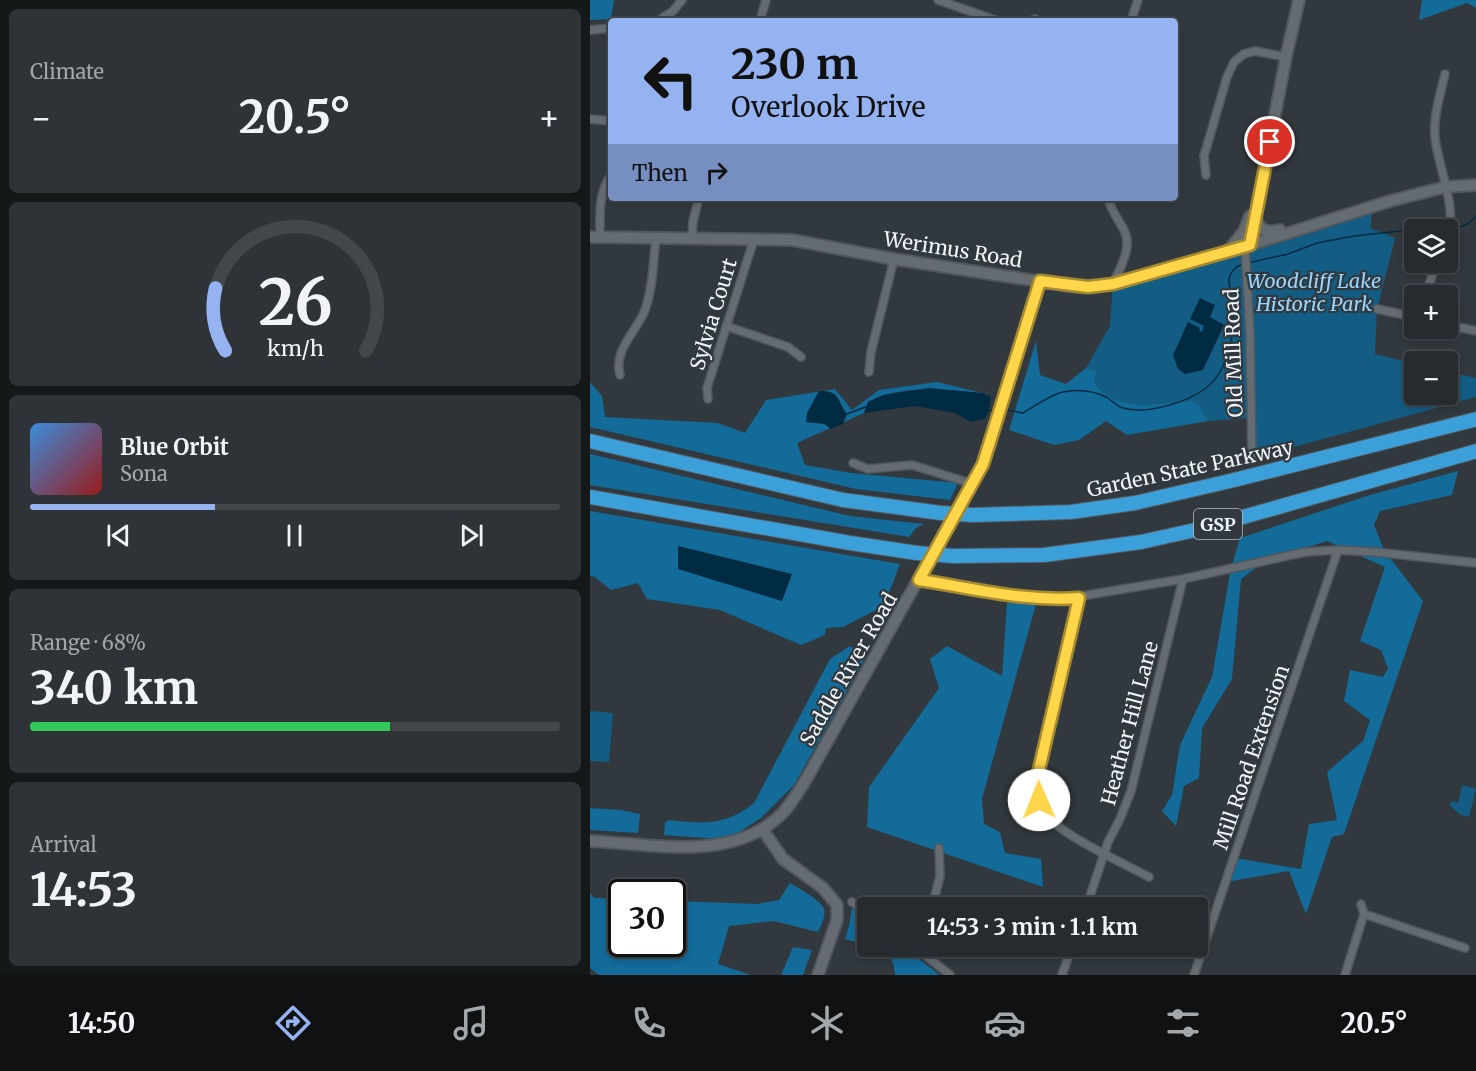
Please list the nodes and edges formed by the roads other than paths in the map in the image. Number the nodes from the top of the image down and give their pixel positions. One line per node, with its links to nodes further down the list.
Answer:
1 (682, 0): 6 (street)
2 (766, 0): 7 (street)
3 (939, 0): 8 (street)
4 (1138, 0): 9 (street)
5 (1300, 0): 12 (main road)
6 (662, 18)
7 (761, 18)
8 (989, 18)
9 (1133, 18)
10 (608, 28): 11 (street)
11 (590, 30)
12 (1286, 57): 16 (street); 22 (main road)
13 (1445, 74): 19 (street)
14 (590, 119): 15 (street)
15 (608, 122)
16 (1206, 175)
17 (608, 179): 26 (street)
18 (1476, 185): 19 (main road, Werimus Road)
19 (1445, 187): 24 (street); 25 (main road, Werimus Road)
20 (698, 201): 27 (street)
21 (1109, 201): 34 (street)
22 (1258, 203): 23 (main road); 31 (main road)
23 (1255, 217): 25 (main road); 30 (main road)
24 (1450, 219)
25 (1301, 228): 30 (main road, Werimus Road)
26 (595, 237): 28 (main road, Werimus Road)
27 (692, 238): 28 (main road, Werimus Road); 29 (main road, Werimus Road)
28 (656, 239): 42 (street)
29 (754, 239): 32 (main road, Werimus Road); 37 (street, Sylvia Court)
30 (1247, 246): 31 (main road, Werimus Road); 47 (street, Old Mill Road)
31 (1226, 253): 34 (main road, Werimus Road)
32 (894, 259): 33 (main road, Werimus Road); 41 (street)
33 (1040, 281): 34 (main road, Werimus Road); 49 (main road, Saddle River Road)
34 (1113, 284)
35 (1377, 309): 36 (street)
36 (1404, 315)
37 (726, 326): 40 (street); 43 (street, Sylvia Court)
38 (1458, 327): 39 (street)
39 (1476, 331)
40 (801, 357)
41 (869, 372)
42 (620, 375)
43 (708, 399)
44 (1476, 419): 45 (highway, Garden State Parkway / GSP, bridge)
45 (590, 441)
46 (1476, 451): 50 (highway, GSP, bridge)
47 (1252, 459)
48 (853, 463): 49 (street)
49 (973, 484): 54 (main road, Saddle River Road)
50 (590, 497)
51 (1338, 550): 52 (street); 53 (street); 73 (street, Mill Road Extension)
52 (1476, 563)
53 (1183, 579): 55 (street); 59 (street, Heather Hill Lane)
54 (919, 580): 55 (street); 56 (main road, Saddle River Road)
55 (1079, 598): 59 (street)
56 (763, 830): 57 (main road); 70 (main road)
57 (590, 841)
58 (939, 848): 61 (street)
59 (1105, 853): 60 (street); 62 (street, Heather Hill Lane)
60 (1149, 877)
61 (935, 897)
62 (1090, 897)
63 (852, 902): 65 (street)
64 (1361, 904): 66 (street)
65 (857, 905)
66 (1364, 914): 67 (street); 74 (street)
67 (1464, 948)
68 (928, 957): 71 (street)
69 (1068, 957): 72 (street)
70 (818, 975)
71 (950, 975)
72 (1062, 975)
73 (1194, 975)
74 (1345, 975)

